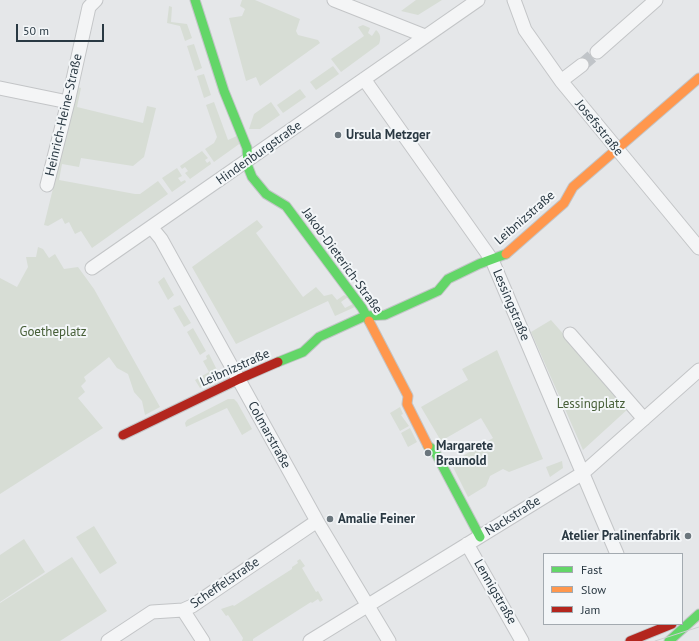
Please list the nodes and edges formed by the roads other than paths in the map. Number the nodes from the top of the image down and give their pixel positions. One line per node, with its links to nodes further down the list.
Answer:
1 (95, 0): 14 (street, Heinrich-Heine-Straße)
2 (195, 0): 16 (street, Jakob-Dieterich-Straße)
3 (334, 0): 7 (street)
4 (478, 0): 7 (street, Hindenburgstraße)
5 (514, 0): 12 (street, Josefsstraße)
6 (656, 0): 8 (street)
7 (425, 36): 11 (street, Hindenburgstraße)
8 (597, 52)
9 (582, 65): 12 (street)
10 (699, 78): 15 (street, Leibnizstraße)
11 (364, 79): 16 (street, Hindenburgstraße); 20 (street, Lessingstraße)
12 (561, 81): 15 (street, Josefsstraße)
13 (0, 88): 14 (street)
14 (68, 102): 17 (street, Heinrich-Heine-Straße)
15 (616, 149): 19 (street, Josefsstraße); 20 (street, Leibnizstraße)
16 (246, 162): 18 (street, Hindenburgstraße); 22 (street, Jakob-Dieterich-Straße)
17 (47, 185)
18 (152, 228): 21 (street, Hindenburgstraße); 25 (street, Colmarstraße)
19 (699, 248)
20 (492, 260): 22 (street, Leibnizstraße); 28 (street, Lessingstraße)
21 (92, 268)
22 (365, 316): 25 (street, Leibnizstraße); 30 (street, Jakob-Dieterich-Straße)
23 (570, 334): 26 (street)
24 (699, 370): 26 (street, Nackstraße)
25 (238, 379): 27 (street, Leibnizstraße); 29 (street, Colmarstraße)
26 (644, 419): 28 (street, Nackstraße)
27 (123, 434)
28 (583, 473): 30 (street, Nackstraße); 32 (street, Lessingstraße)
29 (317, 521): 33 (street, Colmarstraße); 34 (street, Scheffelstraße)
30 (480, 537): 31 (street, Nackstraße)
31 (467, 544): 33 (street, Nackstraße); 44 (street, Lennigstraße)
32 (617, 553)
33 (368, 604): 42 (street, Nackstraße); 43 (street, Colmarstraße)
34 (184, 610): 40 (street, Scheffelstraße); 41 (street)
35 (699, 611): 37 (street)
36 (699, 614): 46 (street)
37 (683, 619)
38 (667, 625): 39 (street)
39 (649, 629): 45 (street)
40 (108, 641)
41 (203, 641)
42 (310, 641)
43 (388, 641)
44 (522, 641)
45 (630, 641)
46 (670, 641)

